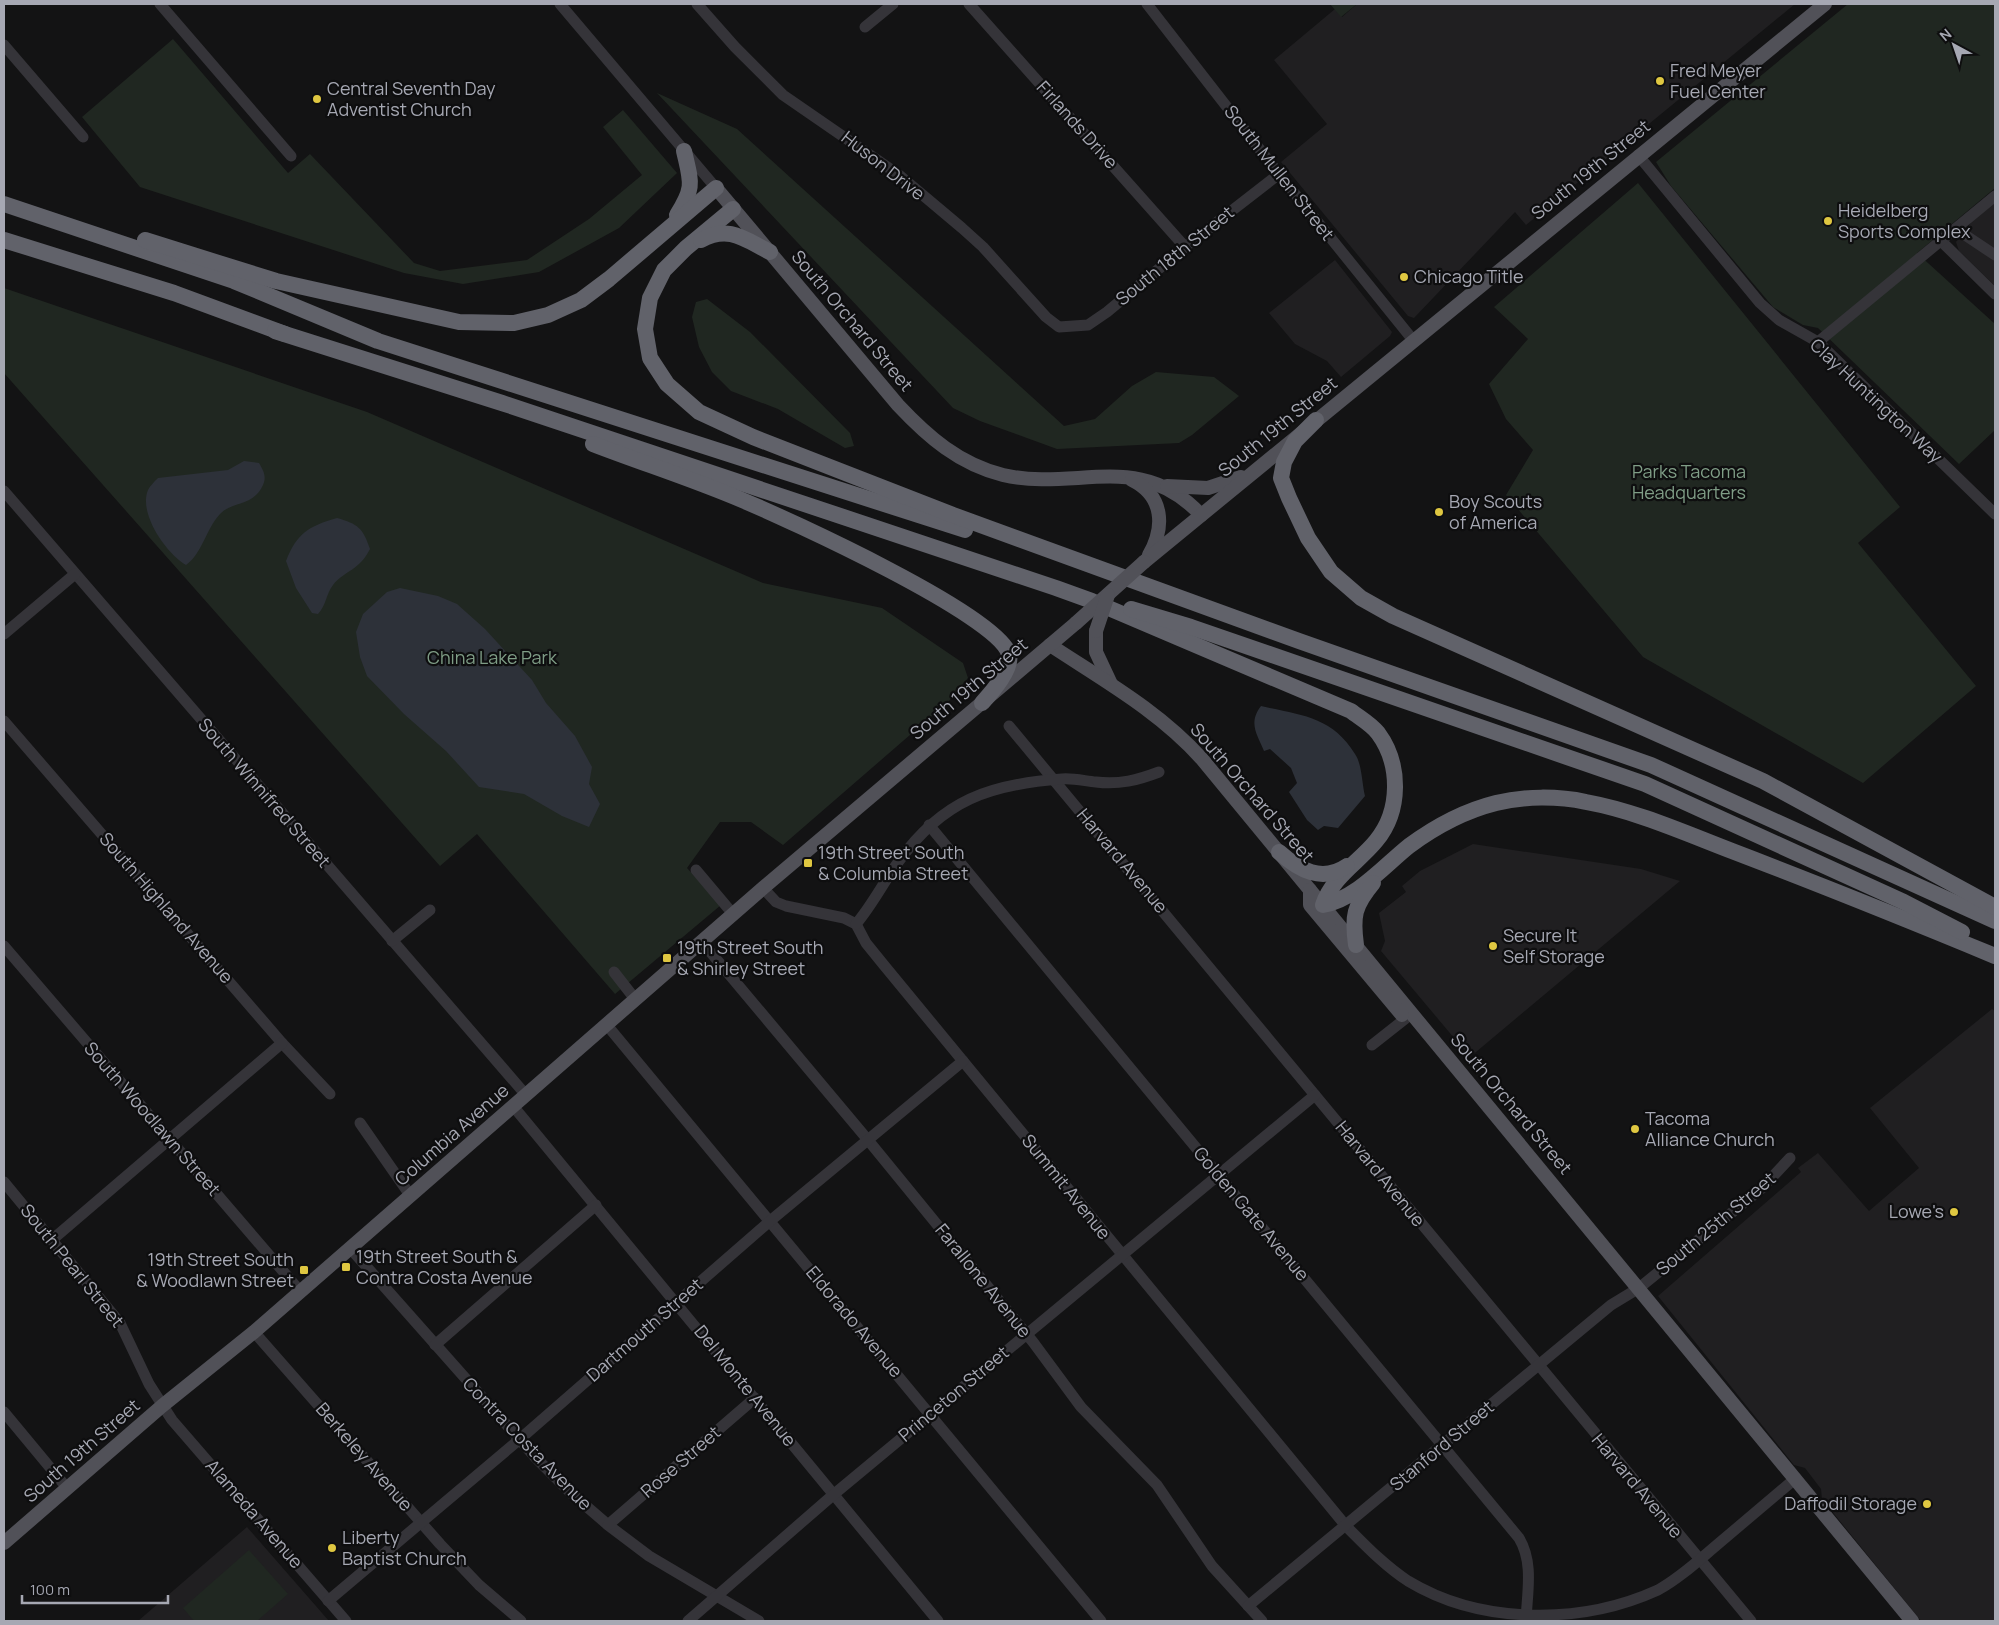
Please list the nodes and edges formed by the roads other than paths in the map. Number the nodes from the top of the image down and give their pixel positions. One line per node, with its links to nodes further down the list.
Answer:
1 (160, 4): 13 (street)
2 (560, 4): 11 (street, South Orchard Street)
3 (697, 4): 28 (street, Huson Drive)
4 (969, 4): 23 (street, Firlands Drive)
5 (1147, 4): 14 (street, South Mullen Street)
6 (1825, 4): 12 (main road, South 19th Street)
7 (885, 6): 8 (street)
8 (865, 28)
9 (4, 45): 10 (street)
10 (84, 137)
11 (684, 151): 15 (street, South Orchard Street); 19 (highway)
12 (1638, 155): 30 (main road, South 19th Street); 31 (street, Clay Huntington Way)
13 (291, 156)
14 (1279, 174): 23 (street, South 18th Street); 30 (street, South Mullen Street)
15 (716, 188): 18 (main road, South Orchard Street); 19 (highway)
16 (1995, 196): 20 (street)
17 (9, 206): 19 (highway); 43 (highway)
18 (733, 209): 24 (highway); 25 (main road, South Orchard Street)
19 (669, 228)
20 (1956, 229): 22 (street); 26 (street)
21 (4, 240): 29 (highway)
22 (1941, 241): 27 (street); 31 (street)
23 (1185, 247): 28 (street, South 18th Street)
24 (686, 248): 25 (highway); 43 (highway)
25 (770, 252): 34 (main road, South Orchard Street)
26 (1995, 254)
27 (1995, 294)
28 (1067, 328)
29 (275, 331): 41 (highway); 47 (highway)
30 (1412, 340): 32 (main road, South 19th Street)
31 (1818, 342): 37 (street, Clay Huntington Way)
32 (1316, 420): 33 (main road, South 19th Street); 60 (highway)
33 (1249, 475): 35 (main road); 38 (main road, South 19th Street)
34 (1127, 477): 35 (main road, South Orchard Street); 39 (main road)
35 (1162, 485): 38 (main road, South Orchard Street)
36 (4, 491): 40 (street, South Winnifred Street)
37 (1995, 514)
38 (1200, 515): 39 (main road, South 19th Street)
39 (1149, 556): 42 (main road, South 19th Street, bridge)
40 (75, 574): 44 (street); 65 (street, South Winnifred Street)
41 (1056, 588): 55 (highway); 69 (highway)
42 (1109, 594): 45 (main road, South 19th Street, bridge); 46 (main road, bridge)
43 (1174, 596): 63 (highway)
44 (4, 634)
45 (1050, 645): 46 (main road, South Orchard Street); 47 (main road, South 19th Street)
46 (1112, 684): 53 (main road, South Orchard Street)
47 (982, 703): 57 (main road, South 19th Street)
48 (4, 720): 76 (street, South Highland Avenue)
49 (1009, 726): 51 (street, Harvard Avenue)
50 (1159, 772): 51 (street)
51 (1055, 780): 52 (street); 81 (street, Harvard Avenue)
52 (929, 825): 64 (street); 87 (street, Golden Gate Avenue)
53 (1279, 852): 55 (highway); 58 (main road, South Orchard Street)
54 (1398, 854): 59 (highway); 67 (highway); 70 (highway)
55 (1358, 860): 59 (highway)
56 (696, 870): 62 (street)
57 (763, 888): 62 (main road, Columbia Avenue); 64 (street)
58 (1310, 890): 59 (main road, South Orchard Street); 73 (main road)
59 (1323, 905): 67 (main road, South Orchard Street)
60 (1995, 907)
61 (430, 910): 65 (street)
62 (733, 914): 66 (main road, Columbia Avenue)
63 (1995, 921)
64 (856, 924): 78 (street, Summit Avenue)
65 (392, 941): 80 (street, South Winnifred Street)
66 (702, 942): 72 (main road, Columbia Avenue); 85 (street, Farallone Avenue)
67 (1356, 945): 75 (main road, South Orchard Street)
68 (4, 946): 84 (street, South Woodlawn Street)
69 (1995, 950)
70 (1995, 956)
71 (614, 972): 72 (street)
72 (635, 999): 74 (main road, Columbia Avenue)
73 (1406, 1019): 75 (main road); 77 (street)
74 (606, 1024): 80 (main road, Columbia Avenue); 91 (street, Eldorado Avenue)
75 (1422, 1026): 95 (main road, South Orchard Street)
76 (282, 1043): 79 (street, South Highland Avenue); 84 (street)
77 (1372, 1045)
78 (963, 1061): 85 (street, Dartmouth Street); 94 (street, Summit Avenue)
79 (330, 1094)
80 (526, 1095): 82 (main road, Columbia Avenue)
81 (1315, 1095): 87 (street, Princeton Street); 101 (street, Harvard Avenue)
82 (513, 1106): 89 (main road, Columbia Avenue); 90 (street, Del Monte Avenue)
83 (360, 1123): 89 (street)
84 (170, 1140): 92 (street); 96 (street, South Woodlawn Street)
85 (868, 1140): 91 (street, Dartmouth Street); 99 (street, Farallone Avenue)
86 (1790, 1158): 95 (street, South 25th Street)
87 (1219, 1175): 94 (street, Princeton Street); 107 (street, Golden Gate Avenue)
88 (4, 1182): 92 (street, South Pearl Street)
89 (410, 1195): 93 (main road, Columbia Avenue)
90 (596, 1205): 97 (street, Del Monte Avenue); 100 (street)
91 (770, 1221): 97 (street, Dartmouth Street); 105 (street, Eldorado Avenue)
92 (53, 1239): 103 (street, South Pearl Street)
93 (350, 1248): 96 (main road, Columbia Avenue); 100 (street, Contra Costa Avenue)
94 (1122, 1255): 99 (street, Princeton Street); 113 (street, Summit Avenue)
95 (1639, 1288): 101 (street, Stanford Street); 108 (main road, South Orchard Street)
96 (300, 1291): 98 (main road, Columbia Avenue)
97 (676, 1302): 102 (street, Del Monte Avenue); 106 (street, Dartmouth Street)
98 (254, 1332): 103 (main road, Columbia Avenue); 111 (street, Berkeley Avenue)
99 (1026, 1334): 105 (street, Princeton Street); 118 (street, Farallone Avenue)
100 (435, 1345): 106 (street, Contra Costa Avenue)
101 (1537, 1366): 107 (street, Stanford Street); 115 (street, Harvard Avenue)
102 (755, 1398): 110 (street, Del Monte Avenue); 112 (street, Rose Street)
103 (162, 1406): 109 (main road, South 19th Street); 117 (street, Alameda Avenue)
104 (4, 1412): 109 (street)
105 (930, 1414): 110 (street, Princeton Street); 124 (street, Eldorado Avenue)
106 (520, 1439): 111 (street, Dartmouth Street); 112 (street, Contra Costa Avenue)
107 (1442, 1445): 113 (street, Stanford Street); 126 (street, Golden Gate Avenue)
108 (1796, 1478): 115 (street, Summit Avenue); 128 (main road, South Orchard Street)
109 (67, 1488): 114 (main road, South 19th Street)
110 (833, 1495): 116 (street, Princeton Street); 123 (street, Del Monte Avenue)
111 (422, 1524): 117 (street, Dartmouth Street); 120 (street, Berkeley Avenue)
112 (608, 1525): 116 (street, Contra Costa Avenue)
113 (1346, 1526): 118 (street, Stanford Street); 126 (street, Summit Avenue)
114 (4, 1543)
115 (1699, 1560): 126 (street, Summit Avenue); 127 (street, Harvard Avenue)
116 (717, 1597): 121 (street, Princeton Street); 122 (street, Contra Costa Avenue)
117 (328, 1601): 119 (street, Alameda Avenue)
118 (1248, 1606): 125 (street, Farallone Avenue)
119 (346, 1621)
120 (520, 1621)
121 (688, 1621)
122 (758, 1621)
123 (938, 1621)
124 (1101, 1621)
125 (1262, 1621)
126 (1526, 1621)
127 (1751, 1621)
128 (1912, 1621)

